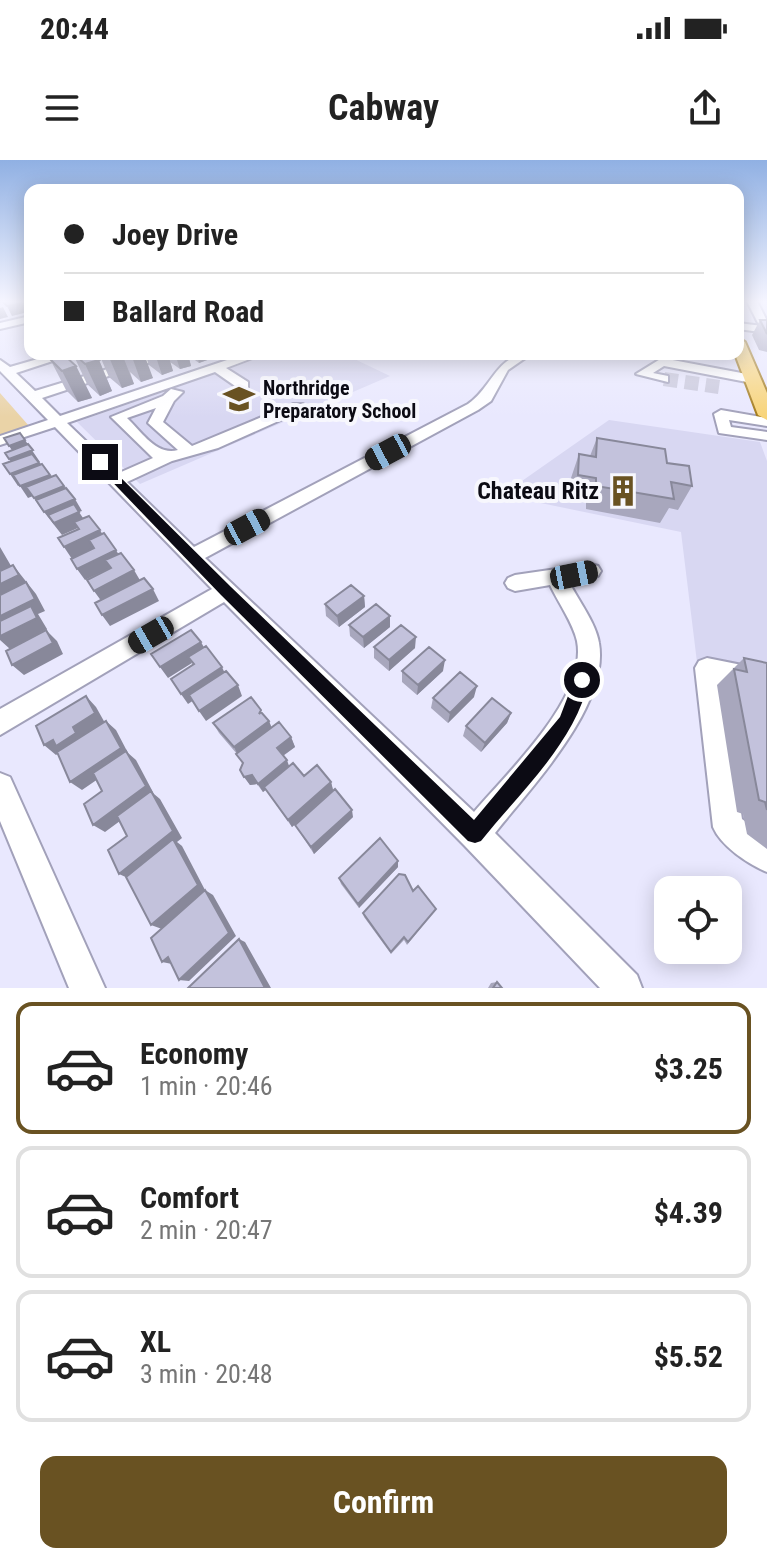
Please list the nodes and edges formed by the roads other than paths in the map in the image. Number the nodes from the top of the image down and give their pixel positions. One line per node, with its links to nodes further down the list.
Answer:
1 (744, 353): 9 (main road)
2 (38, 360): 6 (street)
3 (150, 360): 12 (street)
4 (240, 360): 7 (street)
5 (516, 360): 23 (street)
6 (4, 367): 12 (street)
7 (217, 368): 8 (street); 11 (street)
8 (201, 373): 13 (street); 16 (street)
9 (756, 375): 10 (street); 15 (main road)
10 (664, 379)
11 (243, 385)
12 (34, 396): 16 (street)
13 (168, 399): 20 (street); 21 (street)
14 (298, 407): 20 (street)
15 (767, 415)
16 (59, 421): 19 (street); 22 (street)
17 (767, 422): 18 (street)
18 (767, 436)
19 (0, 441)
20 (188, 451): 21 (street)
21 (166, 458): 22 (street)
22 (117, 480): 23 (street)
23 (192, 556): 27 (street)
24 (591, 571): 25 (street)
25 (557, 578): 26 (street); 31 (street)
26 (515, 583)
27 (226, 591): 29 (street); 31 (street)
28 (767, 681): 32 (street)
29 (0, 723)
30 (0, 787): 33 (street)
31 (475, 834): 34 (street)
32 (767, 857)
33 (87, 988)
34 (624, 988)

